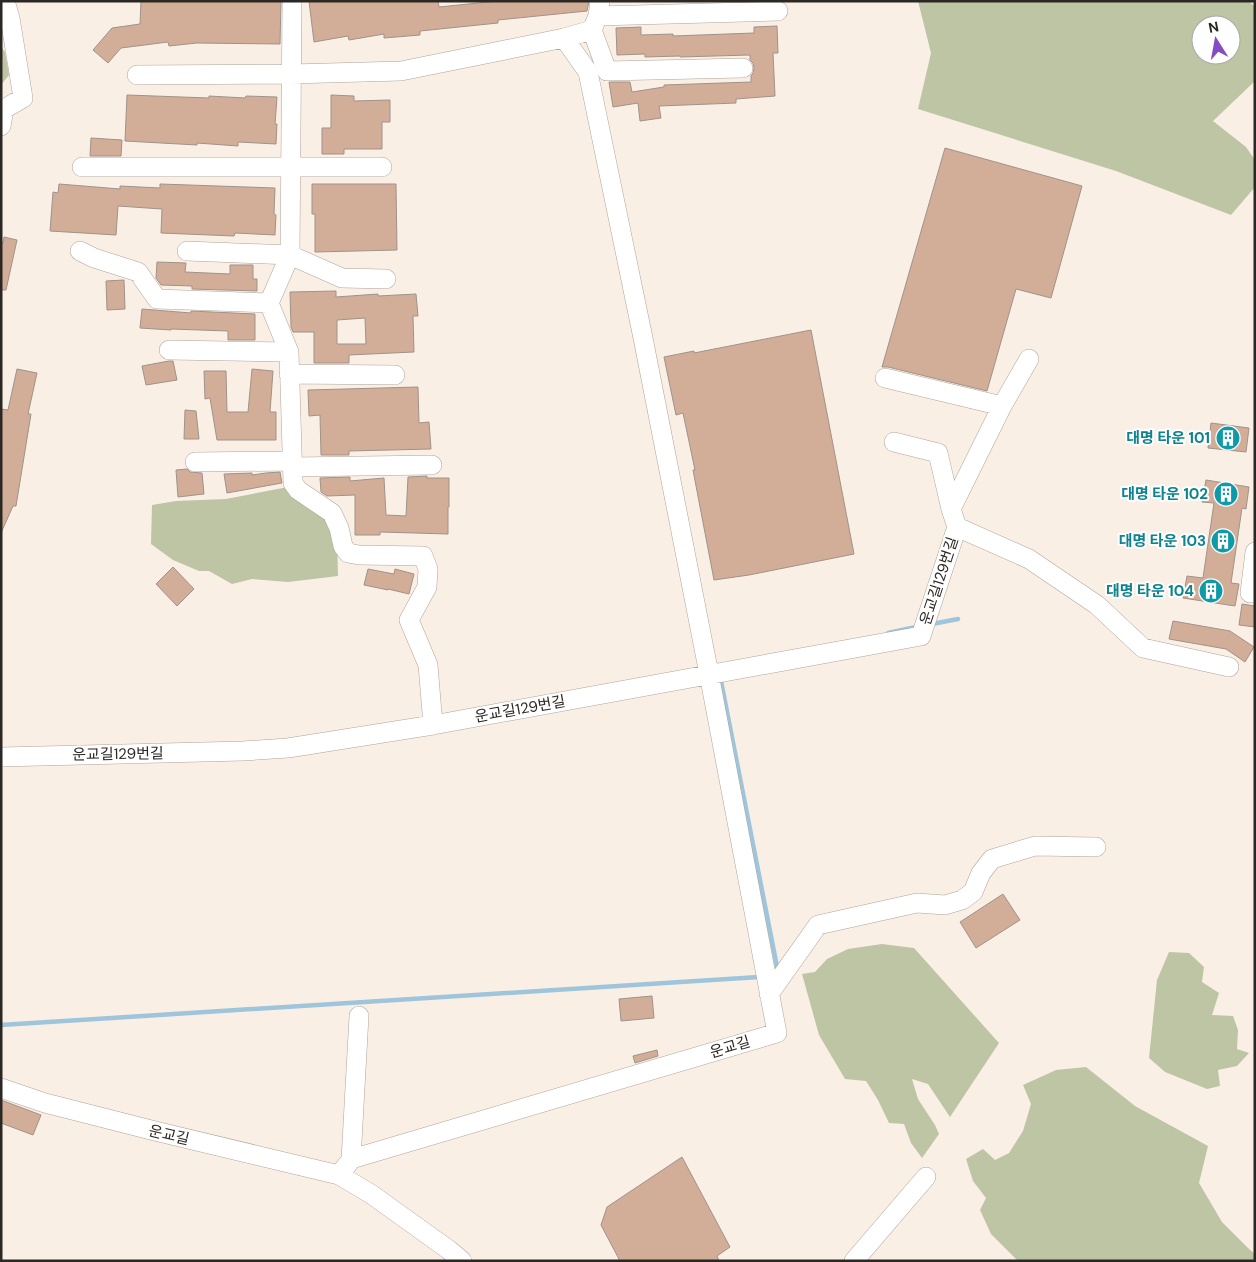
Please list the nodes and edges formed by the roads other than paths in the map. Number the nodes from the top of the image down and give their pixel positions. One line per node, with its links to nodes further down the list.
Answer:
1 (5, 1): 9 (street)
2 (292, 1): 7 (street)
3 (778, 11): 4 (street)
4 (597, 16): 5 (street); 6 (street)
5 (564, 38): 7 (street); 34 (street, 운교길)
6 (743, 68)
7 (292, 74): 8 (street); 10 (street)
8 (136, 75)
9 (1, 126)
10 (291, 166): 11 (street); 12 (street); 15 (street)
11 (82, 167)
12 (382, 167)
13 (80, 251): 17 (street)
14 (187, 251): 15 (street)
15 (290, 255): 16 (street); 17 (street)
16 (386, 279)
17 (269, 303): 19 (street)
18 (169, 350): 19 (street)
19 (289, 352): 21 (street)
20 (1029, 359): 24 (street)
21 (290, 374): 22 (street); 27 (street)
22 (395, 375)
23 (885, 378): 24 (street)
24 (1002, 406): 29 (street)
25 (894, 442): 29 (street, 운교길129번길)
26 (196, 462): 27 (street)
27 (293, 464): 28 (street); 35 (street)
28 (432, 465)
29 (951, 509): 30 (street, 운교길129번길)
30 (957, 527): 33 (street, 운교길129번길); 34 (street, 운교길129번길)
31 (1255, 552): 32 (street)
32 (1255, 593)
33 (1228, 667)
34 (709, 674): 35 (street, 운교길129번길); 38 (street, 운교길)
35 (433, 724): 36 (street, 운교길129번길)
36 (1, 757)
37 (1096, 847): 38 (street)
38 (769, 994): 41 (street, 운교길)
39 (359, 1016): 41 (street)
40 (1, 1088): 42 (street, 운교길)
41 (351, 1160): 42 (street)
42 (339, 1175): 44 (street, 운교길)
43 (926, 1177): 45 (street)
44 (462, 1261)
45 (854, 1261)

